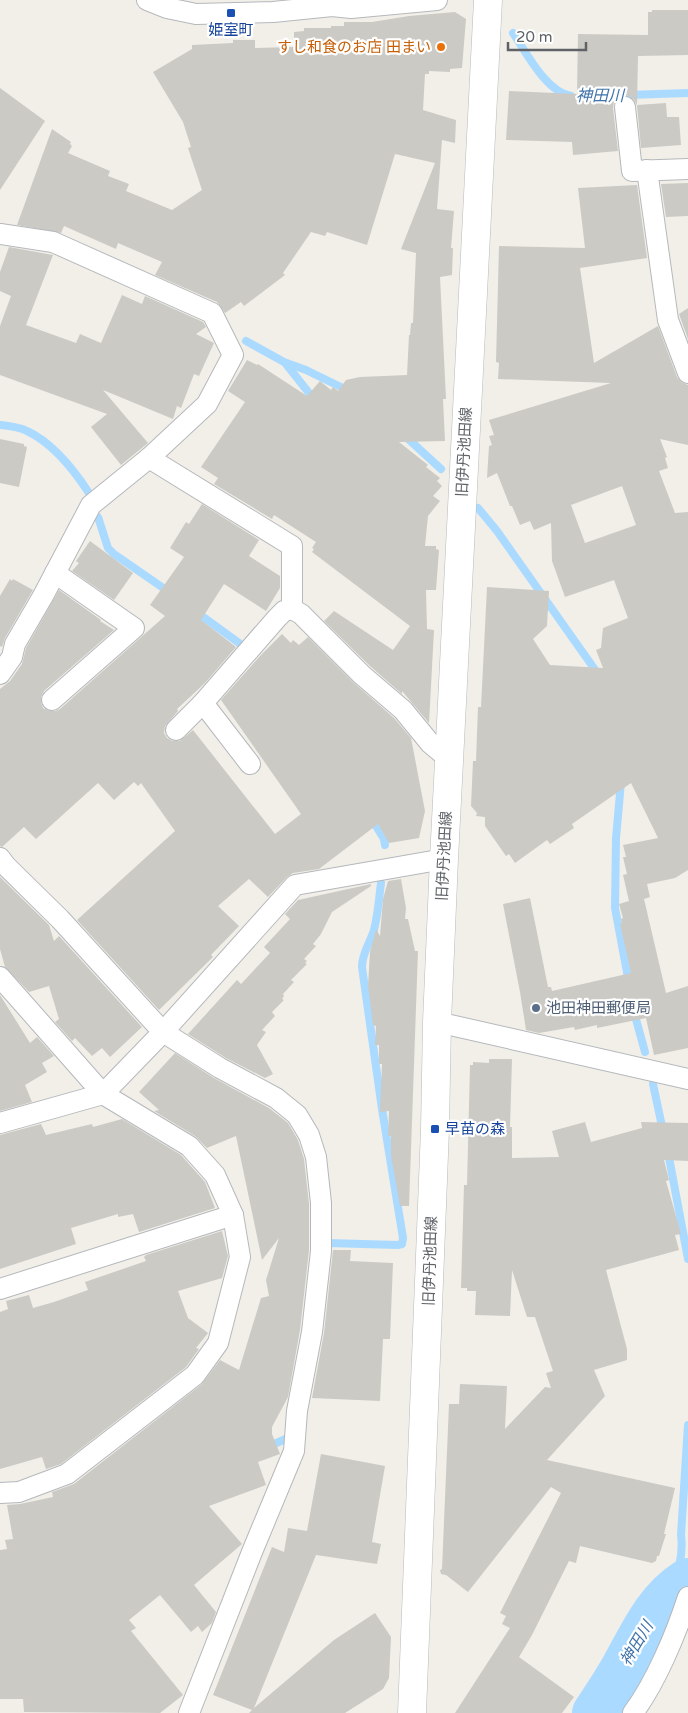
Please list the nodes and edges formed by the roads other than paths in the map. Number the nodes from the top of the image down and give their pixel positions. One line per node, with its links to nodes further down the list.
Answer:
1 (148, 0): 2 (street)
2 (437, 0)
3 (488, 0): 16 (street, 旧伊丹池田線)
4 (625, 107): 6 (street)
5 (688, 169): 6 (street)
6 (647, 170): 8 (street)
7 (0, 234): 9 (street)
8 (688, 373)
9 (149, 458): 10 (street); 11 (street)
10 (55, 573): 12 (street); 13 (street)
11 (292, 609): 14 (street); 16 (street)
12 (0, 674)
13 (52, 700)
14 (203, 703): 15 (street); 17 (street)
15 (176, 730)
16 (449, 759): 19 (street, 旧伊丹池田線)
17 (250, 764)
18 (0, 858): 22 (street)
19 (444, 860): 21 (street, 旧伊丹池田線); 22 (street)
20 (0, 977): 24 (street)
21 (437, 1022): 23 (street); 31 (street, 旧伊丹池田線)
22 (163, 1032): 24 (street); 30 (street)
23 (688, 1080)
24 (103, 1094): 25 (street); 26 (street)
25 (0, 1123)
26 (232, 1215): 27 (street); 28 (street)
27 (0, 1289)
28 (0, 1493)
29 (688, 1597): 32 (street)
30 (189, 1713)
31 (412, 1713)
32 (633, 1713)

